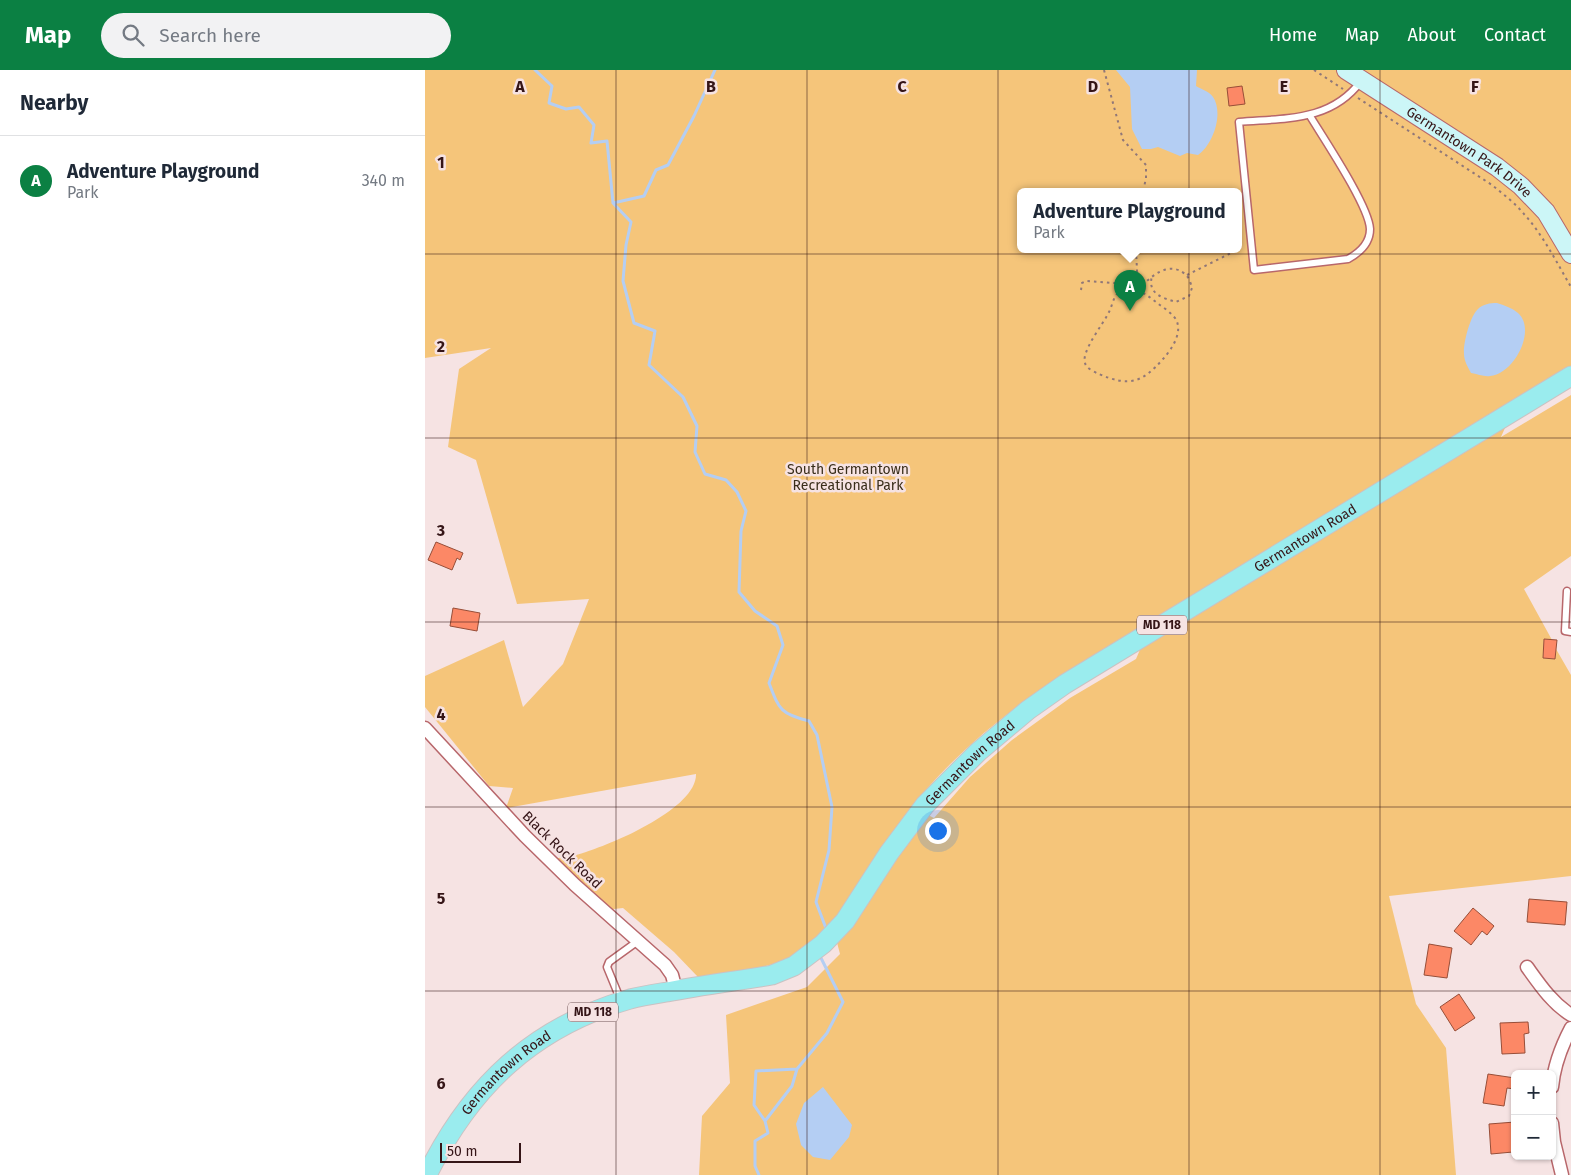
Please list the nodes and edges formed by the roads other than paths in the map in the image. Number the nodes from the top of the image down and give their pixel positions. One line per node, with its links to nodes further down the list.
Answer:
1 (1346, 70): 2 (street, Germantown Park Drive)
2 (1361, 80): 3 (lane); 4 (street, Germantown Park Drive)
3 (1310, 116): 3 (lane)
4 (1571, 254)
5 (1571, 376): 11 (main road, Germantown Road / MD 118)
6 (1567, 591): 7 (lane)
7 (1571, 632)
8 (425, 728): 9 (street, Black Rock Road)
9 (639, 941): 11 (street, Black Rock Road); 12 (lane)
10 (1527, 967): 13 (street)
11 (676, 990): 12 (main road, Germantown Road / MD 118)
12 (621, 1002): 17 (main road, Germantown Road / MD 118)
13 (1571, 1015)
14 (1571, 1028): 15 (street)
15 (1555, 1070)
16 (1556, 1153): 18 (street)
17 (427, 1175)
18 (1562, 1175)

